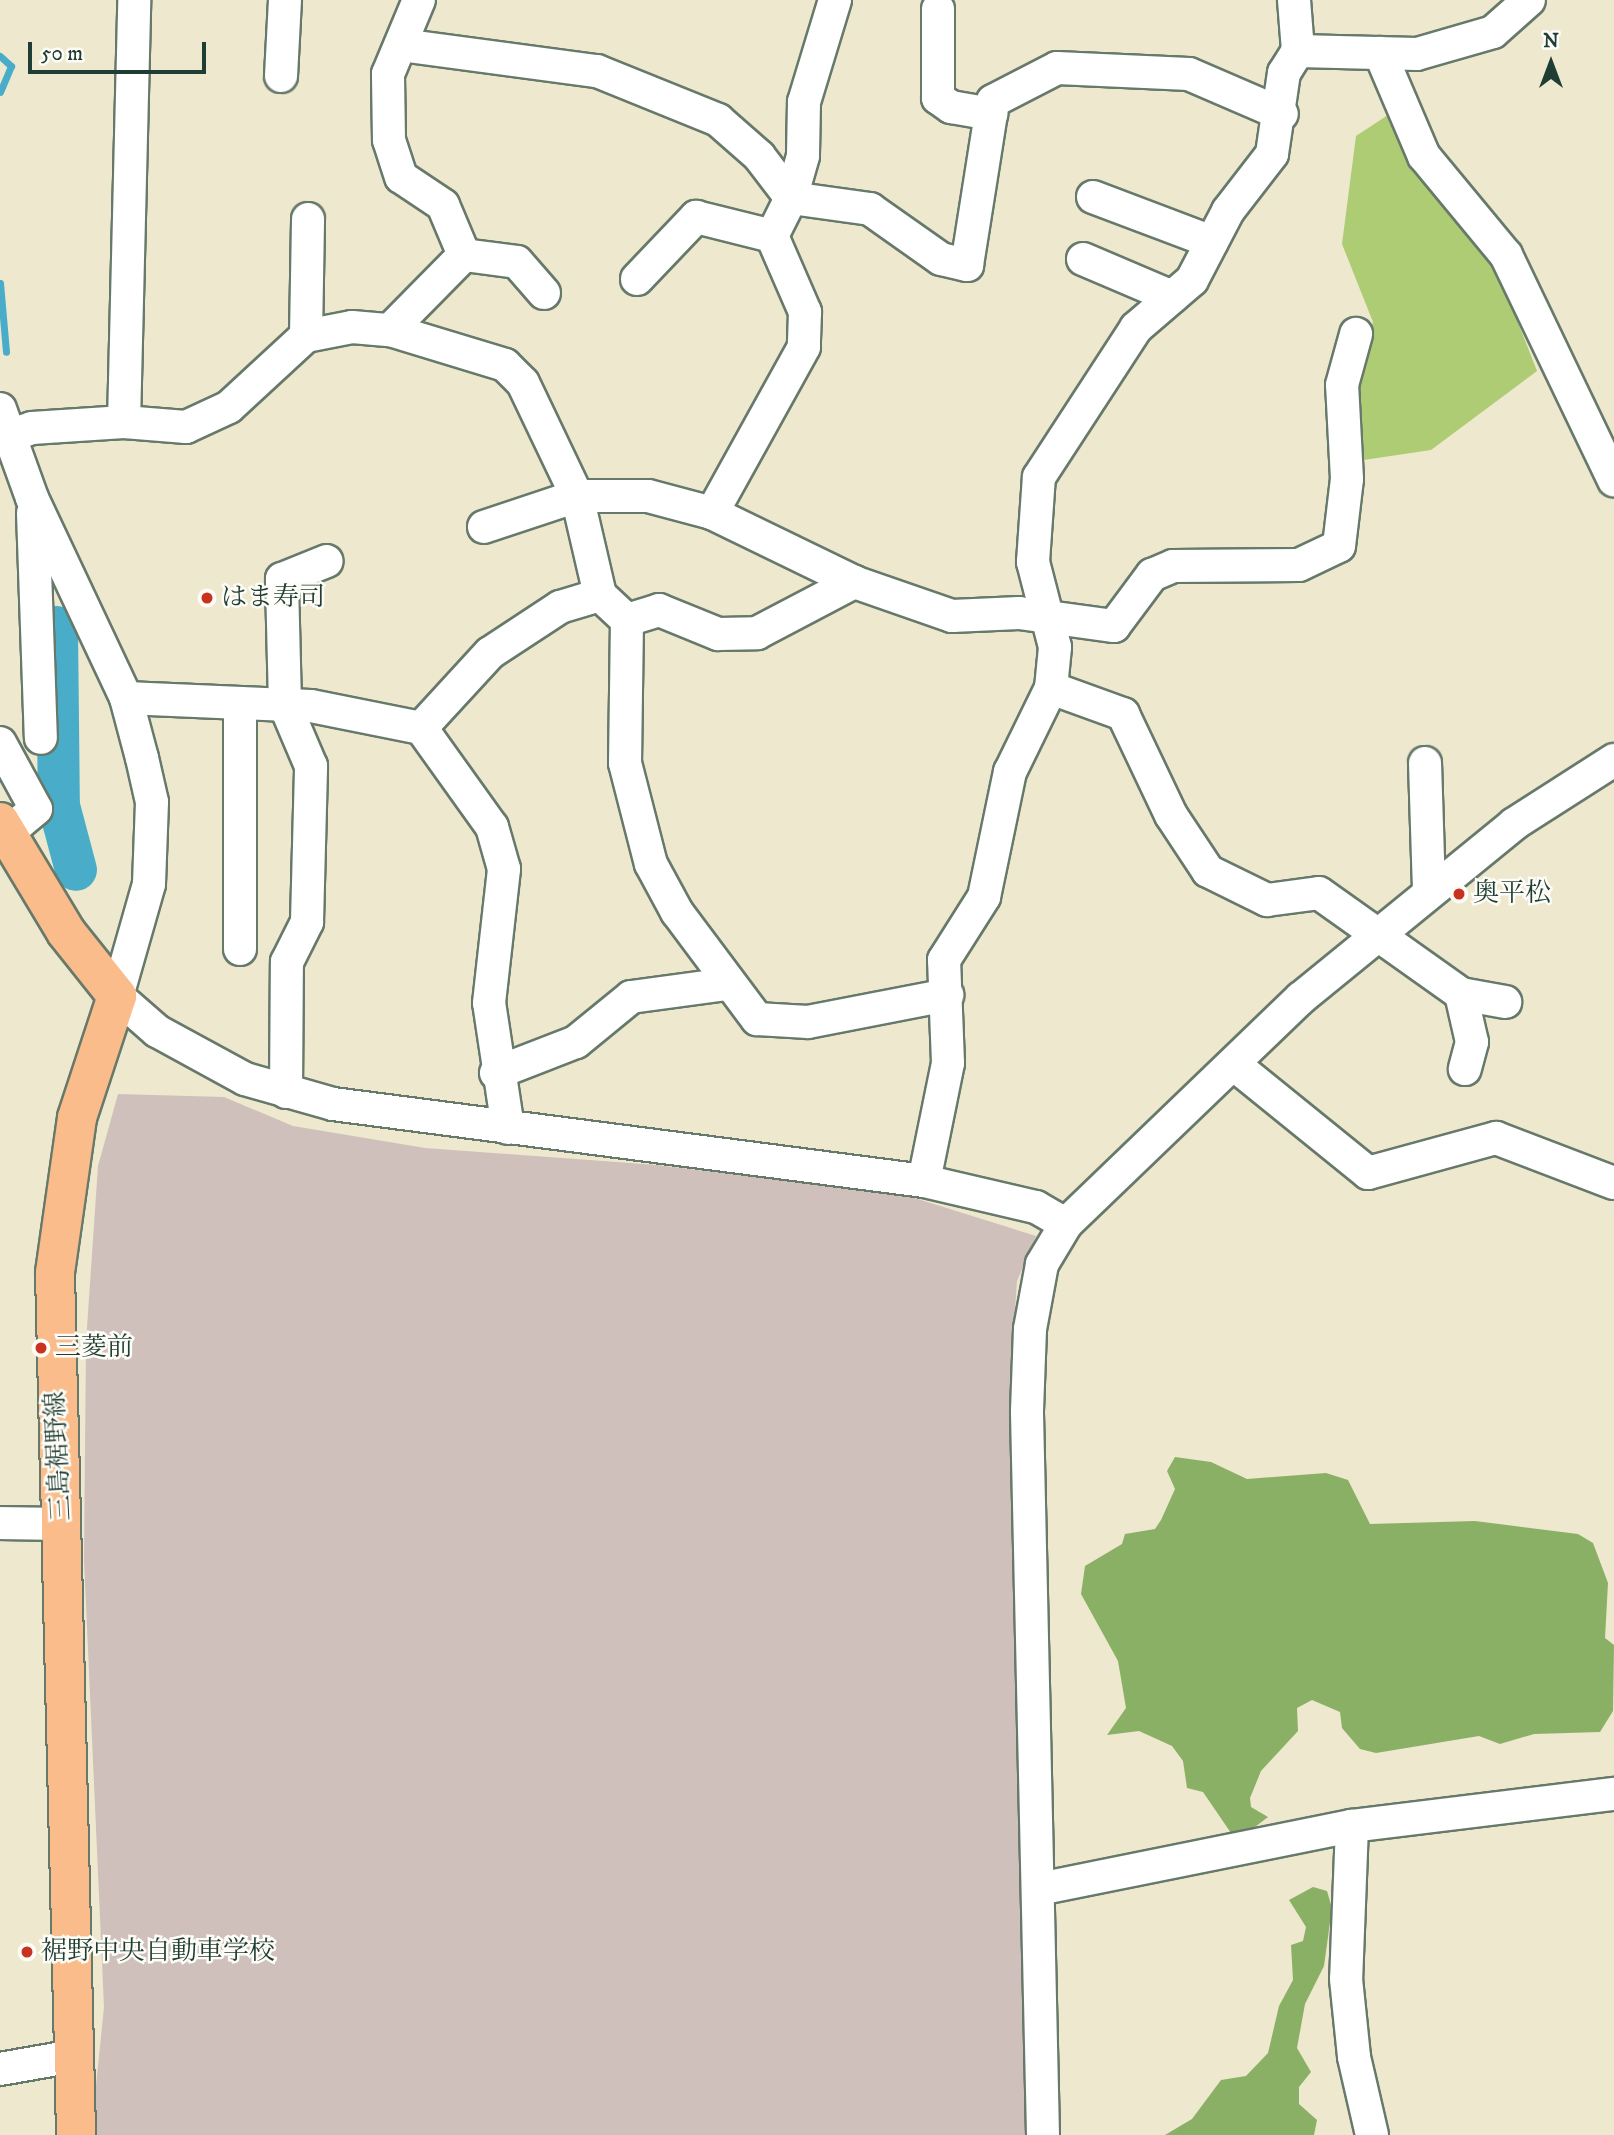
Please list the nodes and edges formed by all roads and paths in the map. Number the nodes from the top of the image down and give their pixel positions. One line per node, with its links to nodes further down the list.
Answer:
1 (134, 0): 27 (street)
2 (285, 0): 11 (street)
3 (419, 0): 8 (street)
4 (835, 0): 15 (street)
5 (1294, 0): 9 (street)
6 (1529, 0): 10 (street)
7 (938, 9): 12 (street)
8 (401, 46): 15 (street); 19 (street)
9 (1298, 51): 10 (street); 13 (street)
10 (1380, 52): 29 (street)
11 (281, 76)
12 (991, 114): 13 (street); 15 (street)
13 (1282, 114): 18 (street)
14 (1093, 197): 18 (street)
15 (791, 198): 17 (street)
16 (308, 219): 26 (street)
17 (772, 236): 21 (street); 32 (street)
18 (1212, 242): 23 (street)
19 (464, 256): 22 (street); 24 (street)
20 (1083, 260): 23 (street)
21 (637, 279)
22 (544, 293)
23 (1172, 297): 37 (street)
24 (390, 330): 26 (street); 30 (street)
25 (1356, 334): 37 (street)
26 (306, 336): 27 (street)
27 (124, 422): 28 (street)
28 (4, 423): 31 (street)
29 (1614, 480)
30 (577, 496): 32 (street); 33 (street); 36 (street)
31 (32, 498): 40 (street); 44 (street)
32 (712, 513): 35 (street)
33 (484, 527)
34 (327, 561): 42 (street)
35 (855, 582): 37 (street); 38 (street)
36 (600, 595): 38 (street); 43 (street)
37 (1048, 620): 39 (street)
38 (627, 621): 52 (street)
39 (1051, 688): 50 (street); 54 (street)
40 (125, 698): 41 (street); 55 (street)
41 (240, 703): 42 (street); 51 (street)
42 (285, 705): 43 (street); 60 (street)
43 (421, 728): 59 (street)
44 (41, 738)
45 (0, 743): 48 (street)
46 (1614, 760): 49 (street)
47 (1425, 763): 49 (street)
48 (3, 833): 55 (main road)
49 (1429, 892): 50 (street)
50 (1379, 933): 53 (street); 57 (street)
51 (240, 949)
52 (727, 984): 54 (street); 59 (street)
53 (1461, 994): 56 (street); 58 (street)
54 (947, 995): 62 (street)
55 (117, 996): 60 (street); 66 (main road, 三島裾野線)
56 (1505, 1002)
57 (1236, 1066): 63 (street); 64 (street)
58 (1465, 1069)
59 (496, 1073): 61 (street)
60 (286, 1092): 61 (street)
61 (508, 1128): 62 (street)
62 (924, 1181): 64 (street)
63 (1614, 1182)
64 (1066, 1224): 69 (street)
65 (0, 1523): 66 (street)
66 (63, 1524): 70 (main road, 三島裾野線)
67 (1614, 1794): 68 (street)
68 (1352, 1826): 69 (street); 74 (street)
69 (1039, 1889): 73 (street)
70 (74, 2056): 71 (street); 72 (main road, 三島裾野線)
71 (0, 2069)
72 (76, 2135)
73 (1042, 2135)
74 (1372, 2135)

